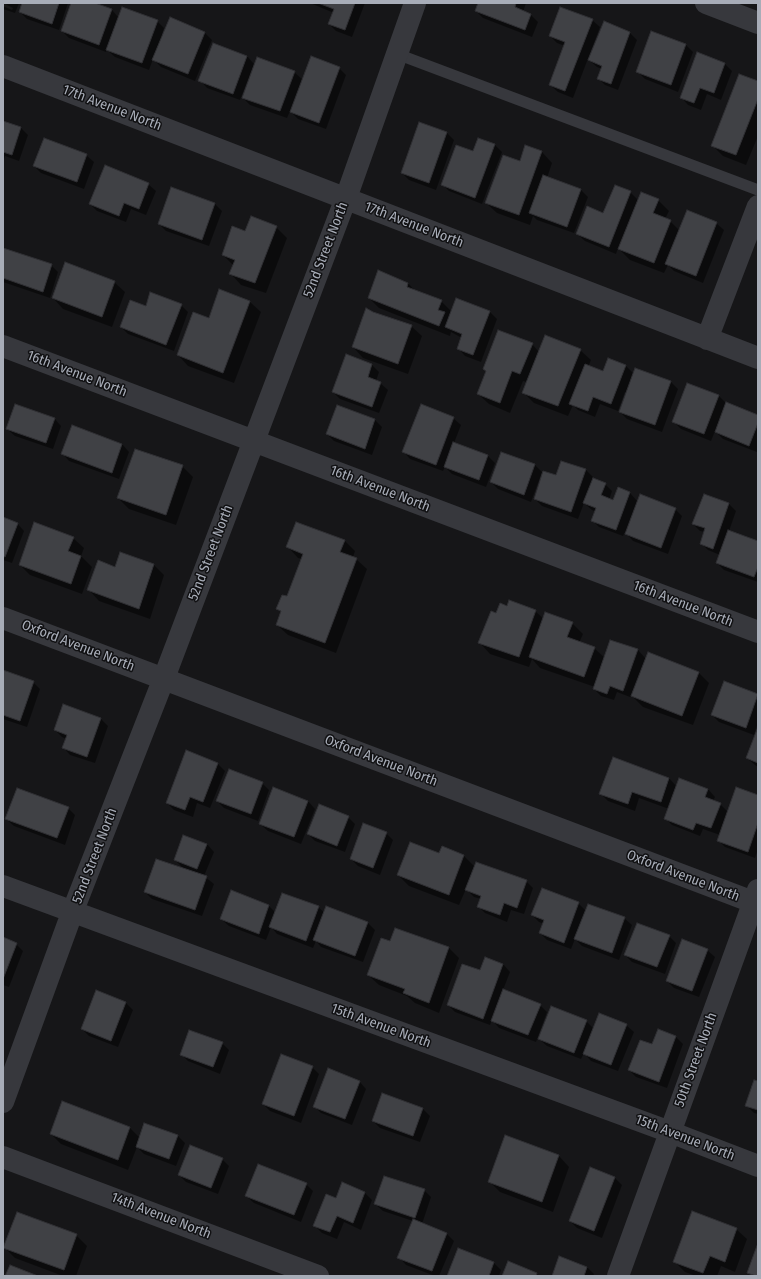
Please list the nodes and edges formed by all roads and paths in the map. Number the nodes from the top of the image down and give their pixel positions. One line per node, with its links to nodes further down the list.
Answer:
1 (415, 3): 4 (street, 52nd Street North)
2 (706, 3): 3 (street)
3 (758, 23)
4 (397, 54): 6 (lane); 7 (street, 52nd Street North)
5 (3, 66): 7 (street, 17th Avenue North)
6 (758, 190)
7 (346, 198): 9 (street, 17th Avenue North); 12 (street, 52nd Street North)
8 (758, 206): 9 (street)
9 (707, 339): 11 (street, 17th Avenue North)
10 (3, 346): 12 (street, 16th Avenue North)
11 (758, 358)
12 (254, 442): 14 (street, 16th Avenue North); 15 (street, 52nd Street North)
13 (3, 618): 15 (street, Oxford Avenue North)
14 (758, 632)
15 (164, 678): 17 (street, Oxford Avenue North); 18 (street, 52nd Street North)
16 (3, 886): 18 (street, 15th Avenue North)
17 (756, 899): 20 (street, 50th Street North)
18 (72, 913): 19 (street, 52nd Street North); 20 (street, 15th Avenue North)
19 (3, 1102)
20 (670, 1132): 22 (street, 15th Avenue North); 24 (street, 50th Street North)
21 (3, 1157): 23 (street, 14th Avenue North)
22 (758, 1166)
23 (318, 1276)
24 (618, 1276)

